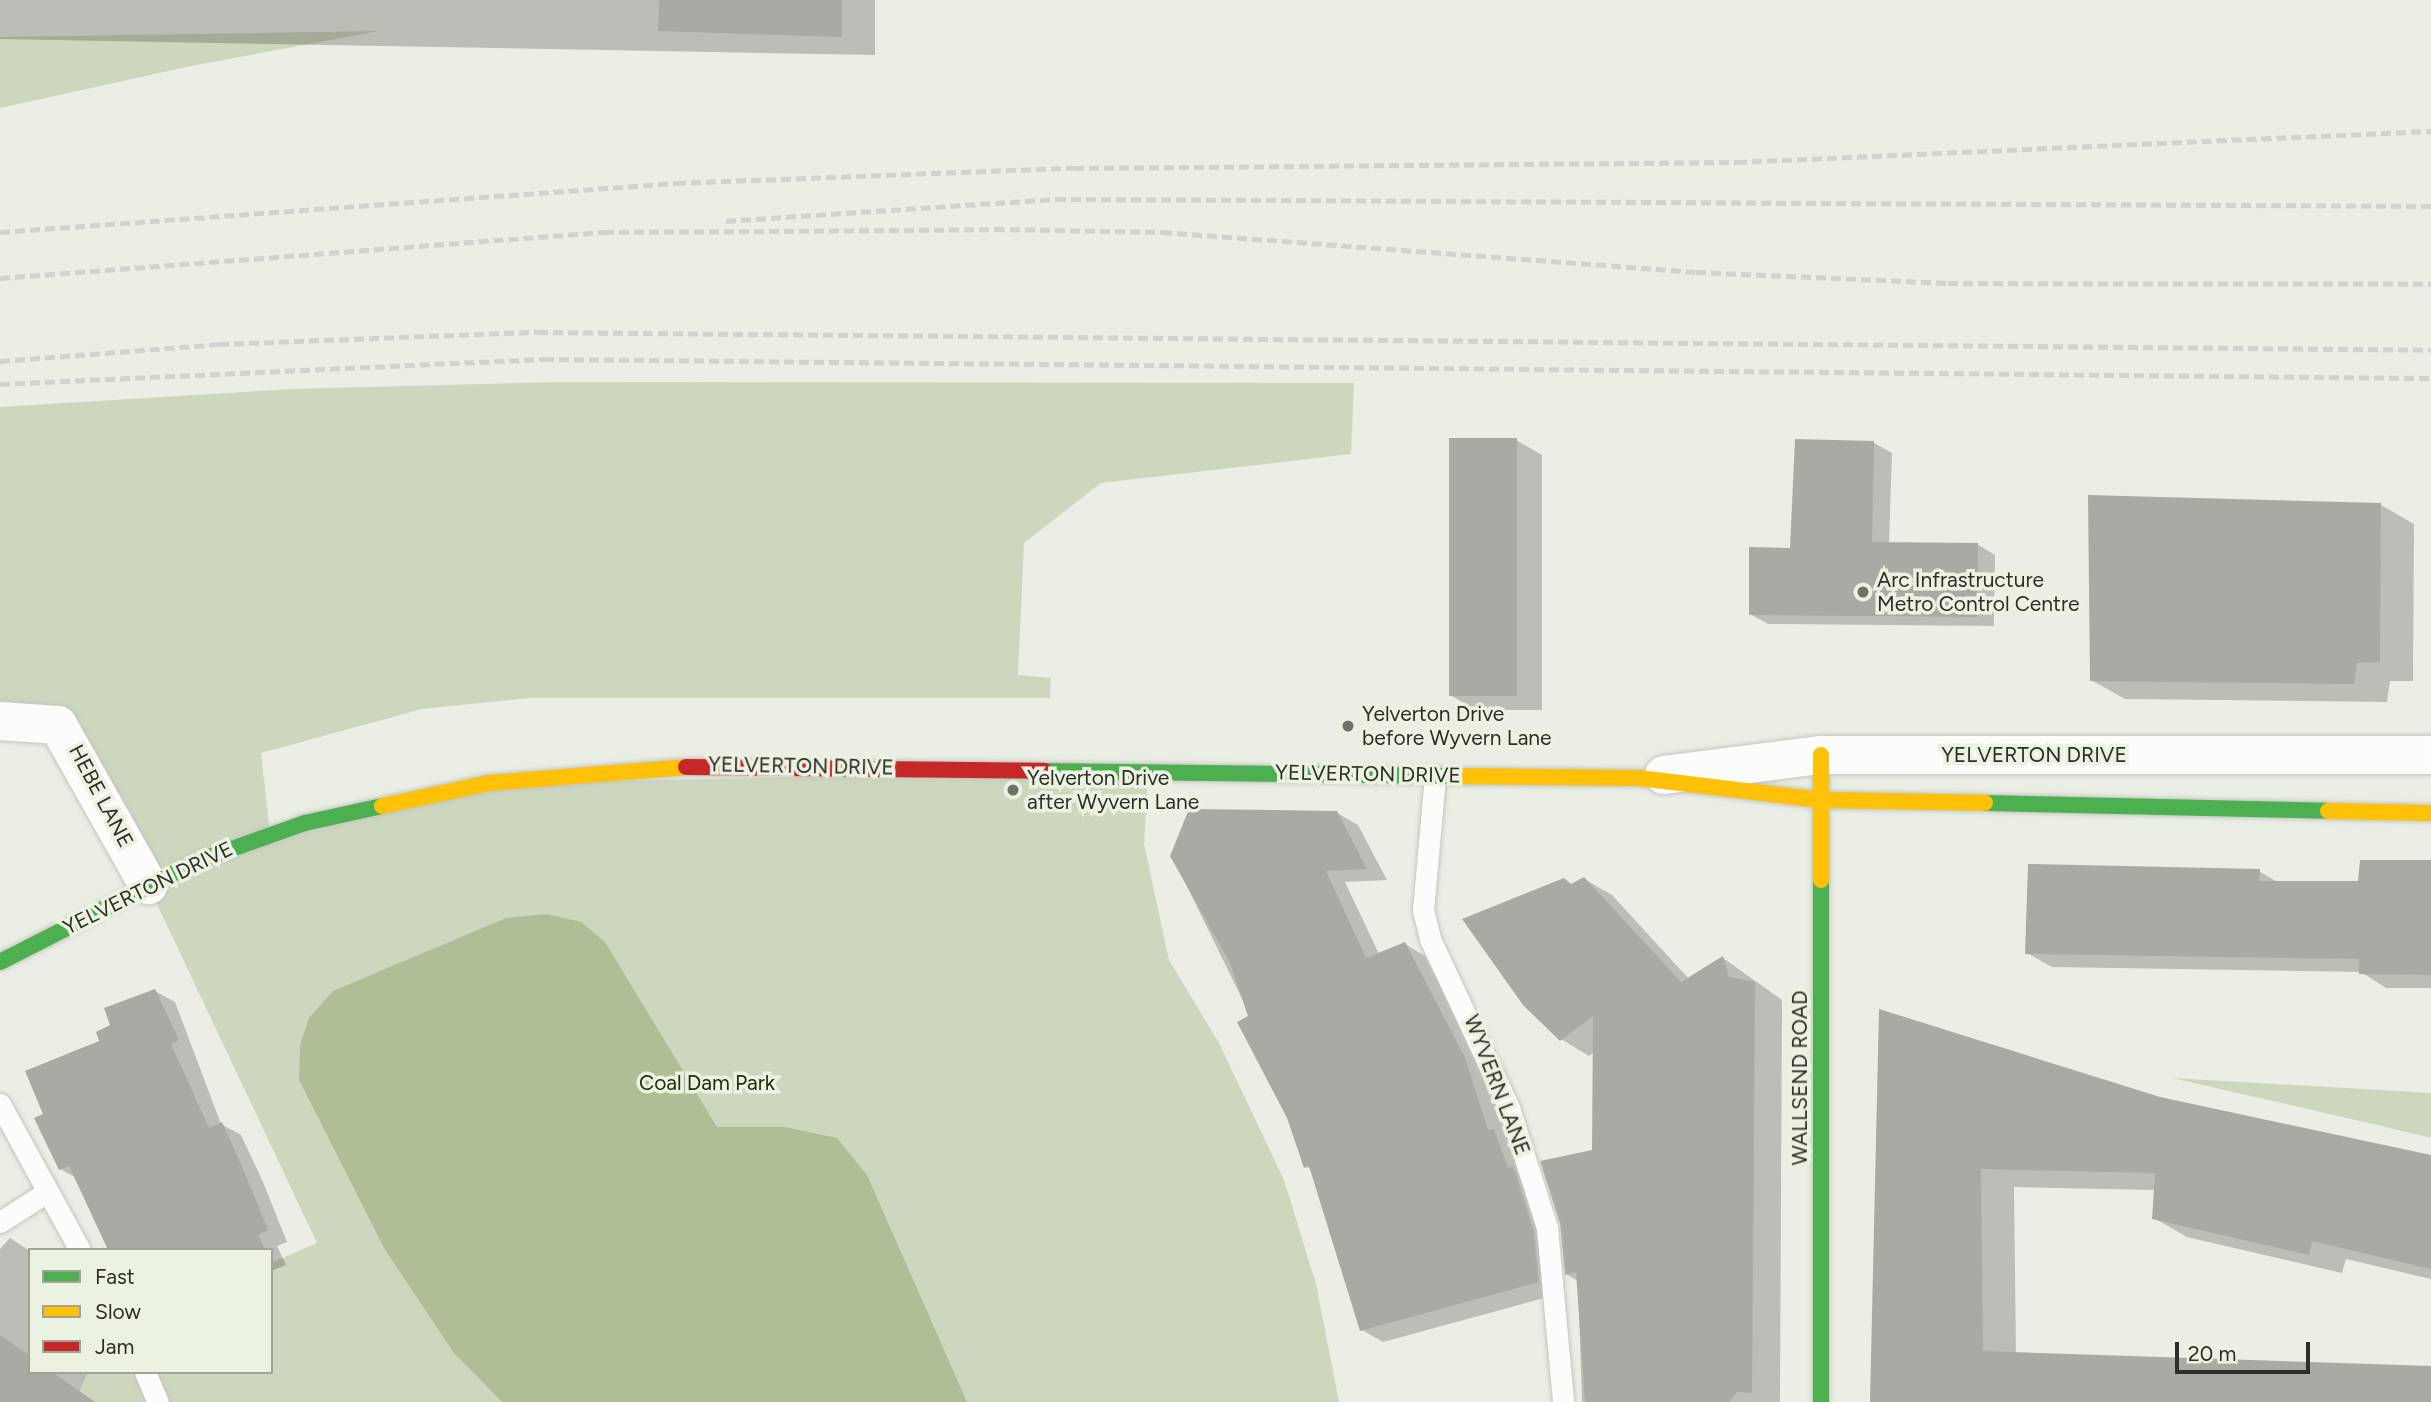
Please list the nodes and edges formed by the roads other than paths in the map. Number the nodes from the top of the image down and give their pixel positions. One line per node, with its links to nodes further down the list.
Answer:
1 (0, 721): 8 (street, HEBE LANE)
2 (1821, 755): 3 (street, YELVERTON DRIVE); 5 (street, YELVERTON DRIVE); 6 (street, WALLSEND ROAD)
3 (2431, 755)
4 (1435, 776): 5 (street, YELVERTON DRIVE); 8 (street, YELVERTON DRIVE); 16 (lane, WYVERN LANE)
5 (1639, 778): 6 (street, YELVERTON DRIVE)
6 (1821, 800): 7 (street, YELVERTON DRIVE); 17 (street, WALLSEND ROAD)
7 (2431, 813)
8 (148, 886): 9 (street, YELVERTON DRIVE)
9 (0, 962)
10 (0, 1104): 11 (lane)
11 (47, 1192): 12 (lane); 13 (lane)
12 (0, 1222)
13 (79, 1248)
14 (146, 1374): 15 (lane)
15 (158, 1402)
16 (1563, 1402)
17 (1821, 1402)

